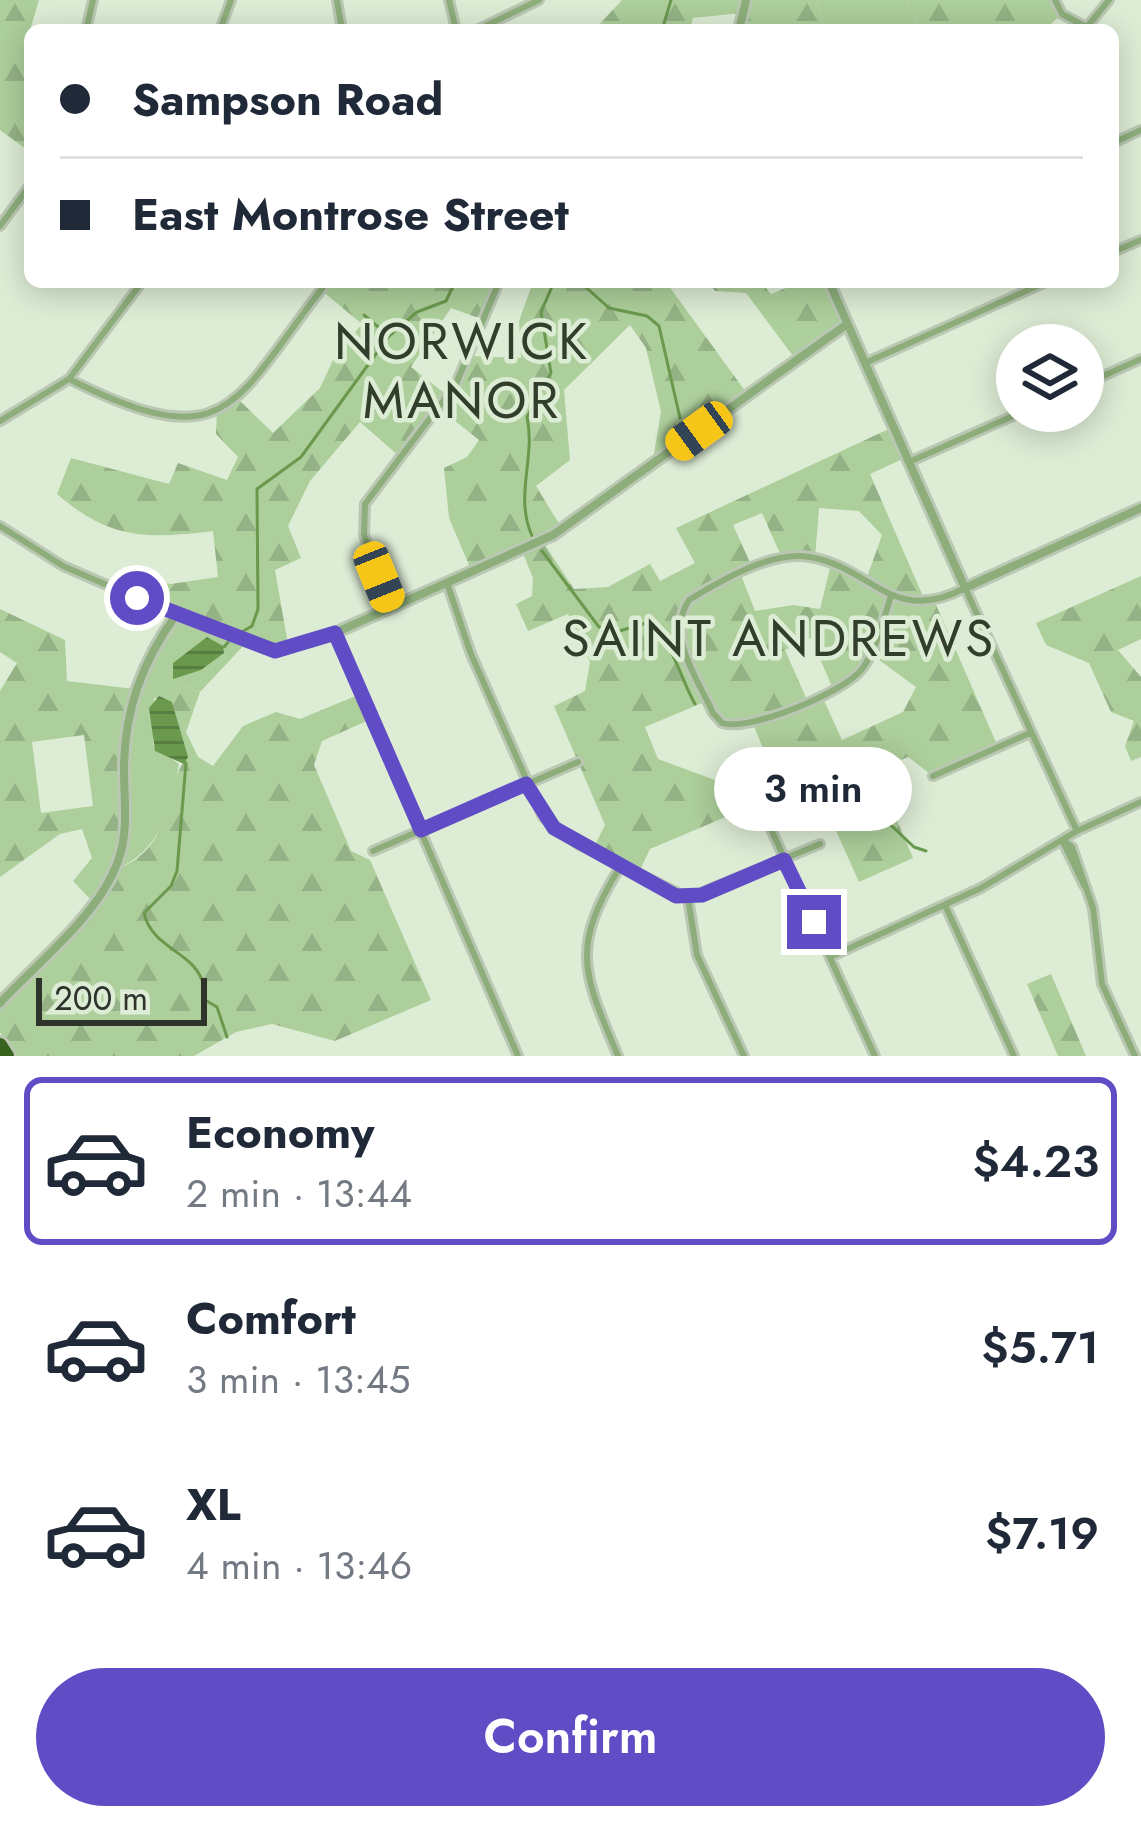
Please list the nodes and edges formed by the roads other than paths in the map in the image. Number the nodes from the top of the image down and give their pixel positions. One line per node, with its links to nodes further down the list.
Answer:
1 (539, 0): 4 (street)
2 (1055, 0): 5 (street)
3 (1108, 0): 6 (street)
4 (489, 24)
5 (1078, 24)
6 (1090, 24)
7 (24, 193): 8 (street)
8 (0, 226)
9 (138, 288): 18 (street)
10 (322, 288): 18 (street)
11 (496, 288): 27 (street)
12 (832, 288): 14 (street)
13 (1033, 288): 16 (street)
14 (847, 324): 16 (street); 24 (street)
15 (1141, 359): 17 (street)
16 (865, 363): 21 (street)
17 (1104, 376)
18 (69, 380): 19 (street)
19 (0, 421)
20 (996, 423): 21 (street)
21 (909, 462): 25 (street)
22 (1141, 508): 25 (street)
23 (0, 526): 28 (street)
24 (446, 584): 27 (street); 33 (street)
25 (965, 588): 26 (street); 30 (street)
26 (891, 596): 26 (street)
27 (392, 608): 29 (street)
28 (176, 615): 29 (street); 46 (street)
29 (335, 633): 36 (street)
30 (1030, 733): 32 (street); 37 (street)
31 (578, 762): 33 (street)
32 (933, 776)
33 (526, 784): 36 (street); 42 (street)
34 (759, 802): 41 (street)
35 (1141, 802): 37 (street)
36 (421, 830): 40 (street); 49 (street)
37 (1077, 831): 38 (street)
38 (1064, 841): 44 (street); 54 (street)
39 (820, 844): 41 (street)
40 (373, 851)
41 (784, 860): 43 (street); 45 (street)
42 (620, 867): 43 (street); 50 (street)
43 (688, 898): 51 (street)
44 (945, 905): 45 (street); 53 (street)
45 (830, 957): 52 (street)
46 (0, 1003)
47 (0, 1045): 48 (highway)
48 (7, 1056)
49 (518, 1056)
50 (618, 1056)
51 (744, 1056)
52 (875, 1056)
53 (1014, 1056)
54 (1135, 1056)

